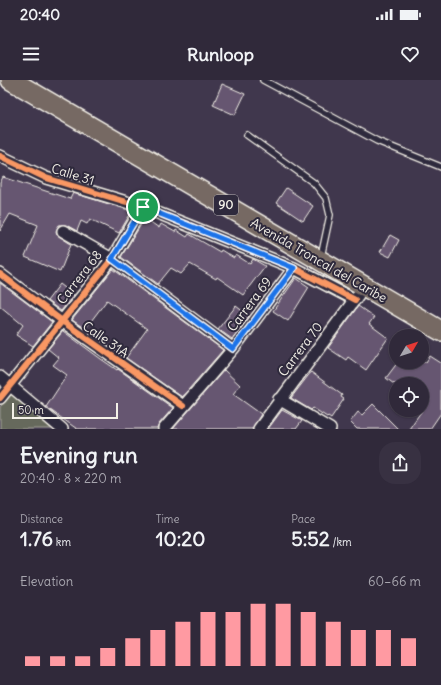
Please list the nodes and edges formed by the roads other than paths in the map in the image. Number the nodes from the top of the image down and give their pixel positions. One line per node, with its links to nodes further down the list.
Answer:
1 (11, 80): 9 (highway, Avenida Troncal del Caribe / 90)
2 (263, 80): 5 (lane)
3 (247, 135): 9 (lane)
4 (0, 156): 6 (street, Calle 31)
5 (441, 167)
6 (143, 207): 8 (street, Carrera 68); 10 (street, Calle 31)
7 (64, 231): 8 (street)
8 (112, 259): 13 (street, Carrera 68); 15 (street)
9 (320, 260): 12 (highway, Avenida Troncal del Caribe / 90)
10 (294, 268): 12 (street, Calle 31); 15 (street, Carrera 69)
11 (0, 274): 13 (street, Calle 31A)
12 (359, 293): 14 (highway, Avenida Troncal del Caribe / 90); 19 (street, Carrera 70)
13 (62, 321): 17 (street, Carrera 68); 20 (street, Calle 31A)
14 (441, 331)
15 (233, 349): 20 (street, Carrera 69)
16 (0, 377): 17 (street)
17 (10, 386): 18 (street, Carrera 68); 21 (street)
18 (0, 398)
19 (279, 399): 23 (street, Carrera 70); 24 (street)
20 (183, 406): 22 (street, Carrera 69)
21 (62, 429)
22 (164, 429)
23 (259, 429)
24 (330, 429)

